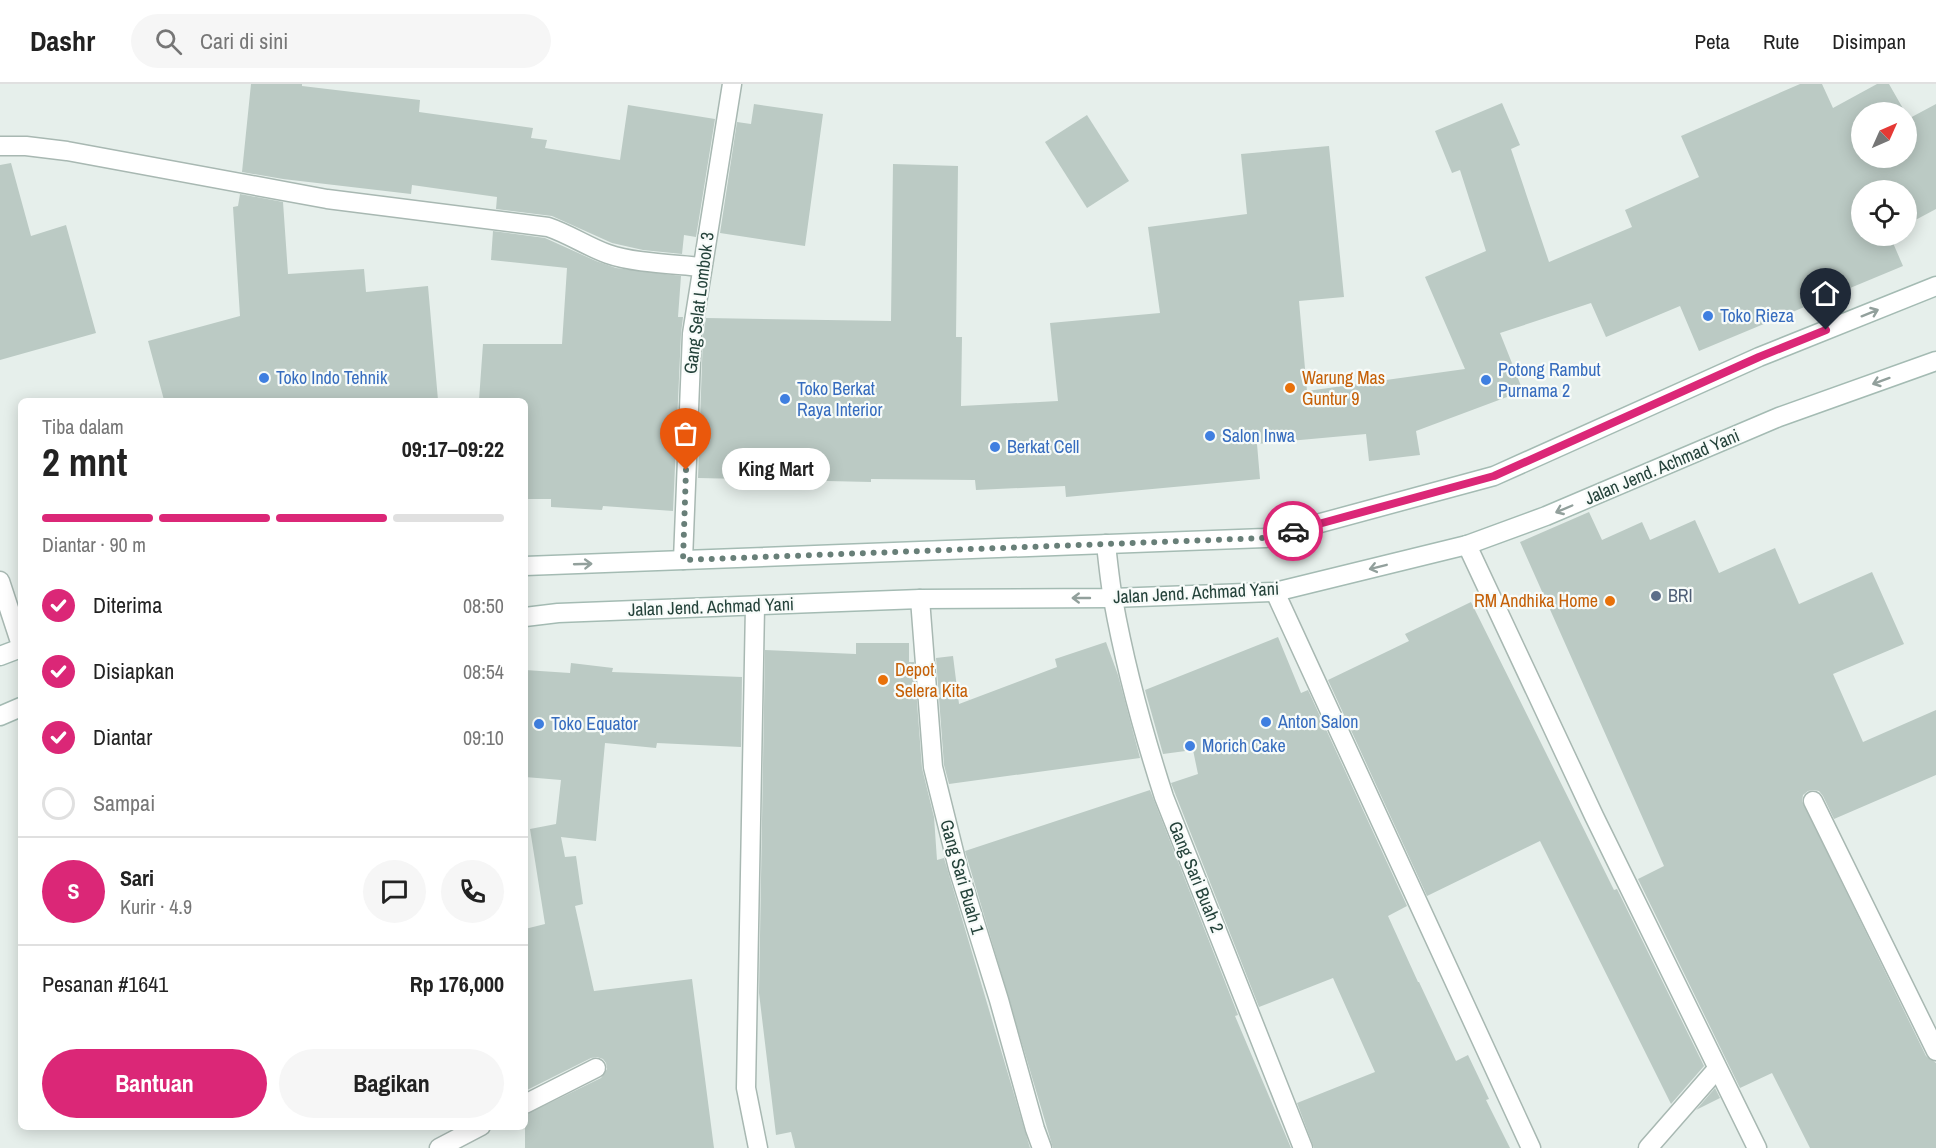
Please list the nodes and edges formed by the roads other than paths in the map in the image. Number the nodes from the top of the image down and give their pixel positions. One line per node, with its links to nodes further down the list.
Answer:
1 (732, 84): 3 (street, Gang Selat Lombok 3)
2 (0, 146): 3 (street)
3 (702, 267): 8 (street, Gang Selat Lombok 3)
4 (1936, 286): 6 (street, one-way to 4)
5 (1936, 361): 7 (street, Jalan Jend. Achmad Yani, one-way to 7)
6 (1106, 544): 8 (street); 12 (street, Gang Sari Buah 2)
7 (1467, 545): 11 (street, Jalan Jend. Achmad Yani, one-way to 11); 24 (street)
8 (683, 560): 9 (street, one-way to 8)
9 (528, 566)
10 (0, 581): 16 (street)
11 (1275, 592): 12 (street, Jalan Jend. Achmad Yani); 31 (street)
12 (1113, 598): 13 (street, Jalan Jend. Achmad Yani, one-way to 13); 30 (street, Gang Sari Buah 2)
13 (920, 599): 14 (street, Jalan Jend. Achmad Yani); 29 (street, Gang Sari Buah 1)
14 (755, 606): 15 (street, Jalan Jend. Achmad Yani); 28 (street)
15 (528, 617)
16 (18, 638)
17 (18, 648): 18 (street)
18 (0, 656)
19 (18, 708): 20 (street)
20 (0, 716)
21 (1813, 801): 22 (street)
22 (1936, 1052)
23 (596, 1068): 25 (street)
24 (1717, 1069): 32 (street); 33 (street)
25 (528, 1102)
26 (473, 1130): 27 (street)
27 (439, 1148)
28 (758, 1148)
29 (1042, 1148)
30 (1303, 1148)
31 (1531, 1148)
32 (1648, 1148)
33 (1756, 1148)

